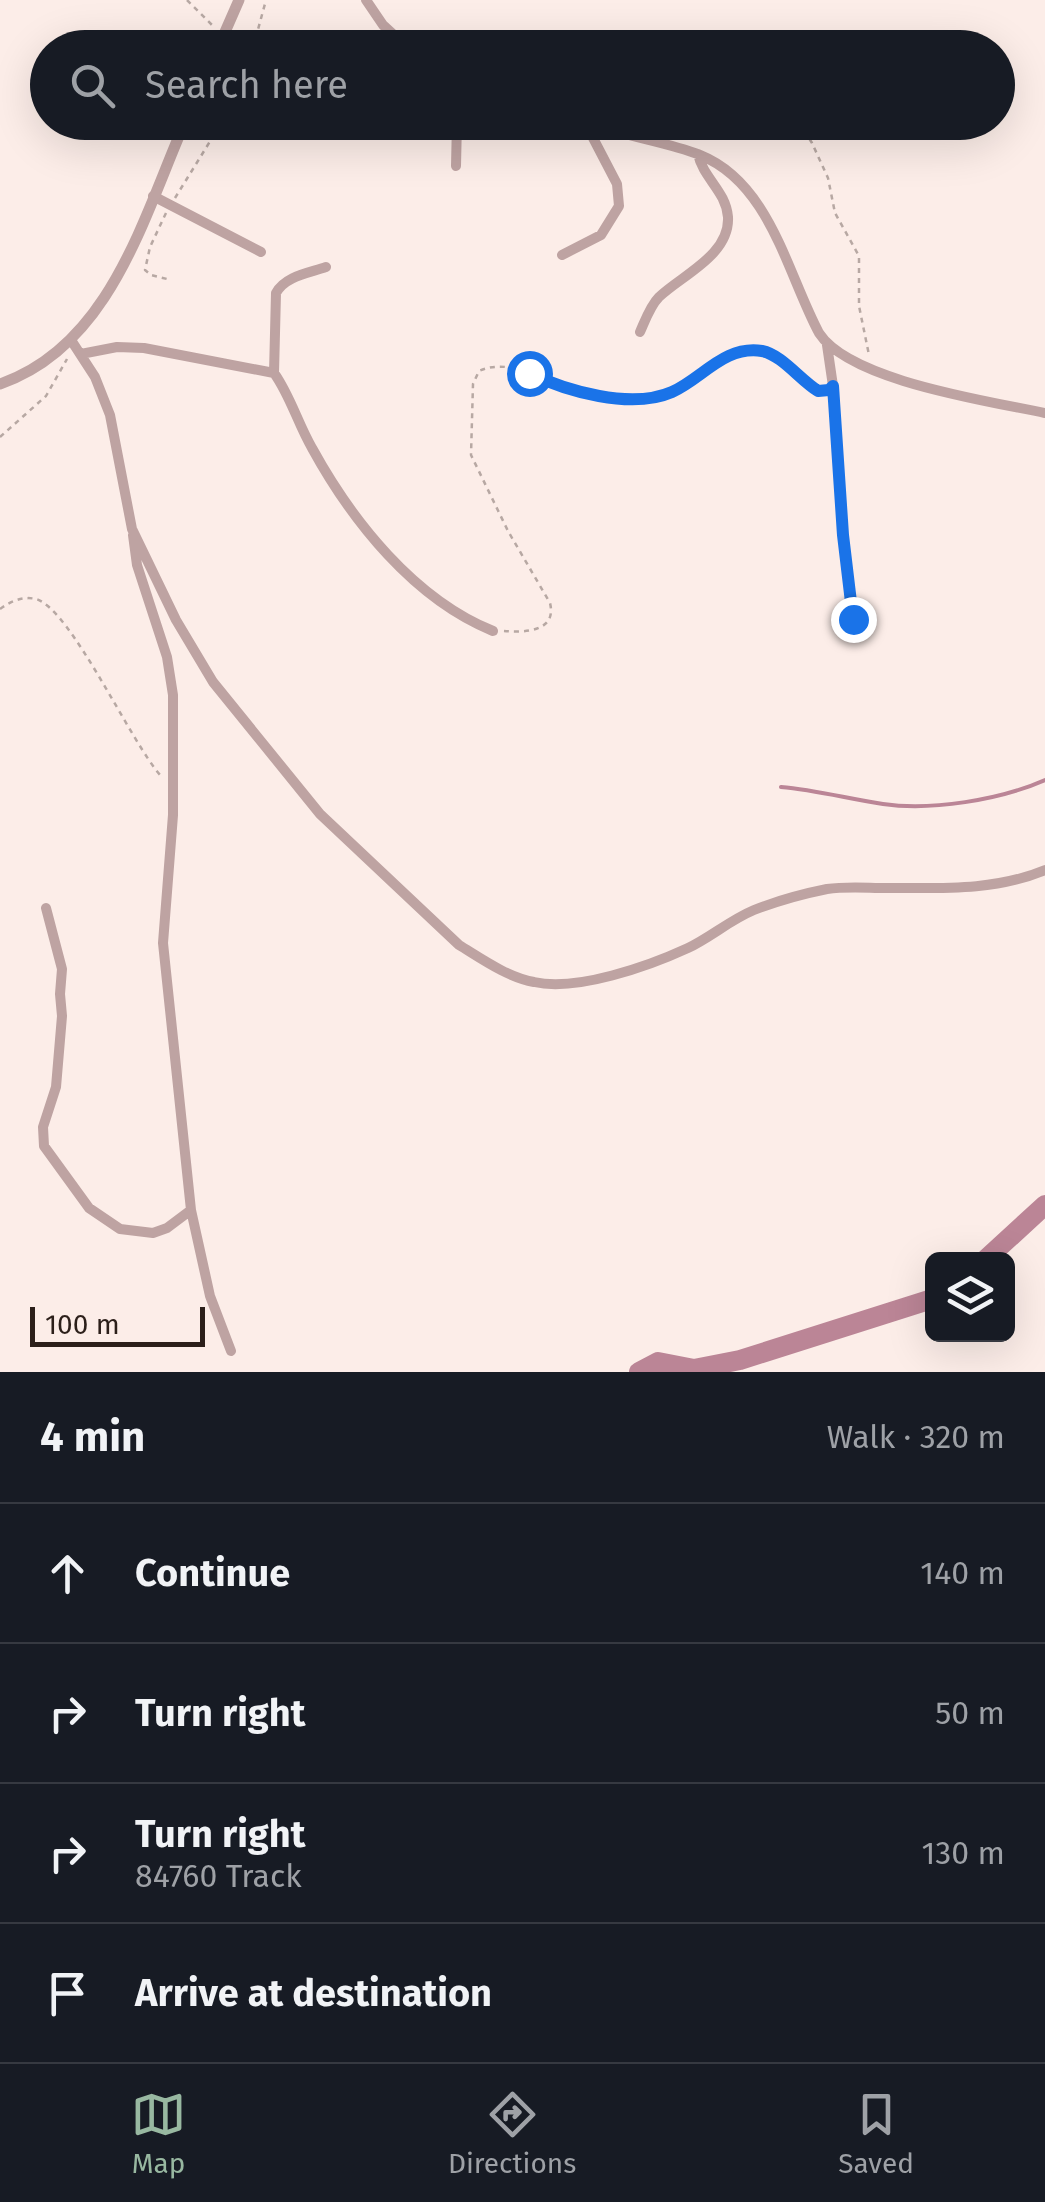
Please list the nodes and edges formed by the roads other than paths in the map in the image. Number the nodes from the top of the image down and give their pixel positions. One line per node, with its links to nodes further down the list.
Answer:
1 (239, 0): 3 (street)
2 (366, 0): 4 (street)
3 (226, 30)
4 (388, 30)
5 (177, 140): 11 (street)
6 (457, 140): 10 (street)
7 (594, 140): 13 (street)
8 (641, 140): 9 (street)
9 (698, 154): 15 (street); 17 (street)
10 (456, 166)
11 (152, 196): 12 (street); 16 (street)
12 (261, 252)
13 (562, 254)
14 (326, 266): 18 (street)
15 (640, 332)
16 (75, 346): 18 (street); 19 (street); 21 (street)
17 (827, 346): 20 (street); 22 (street)
18 (274, 372): 23 (street)
19 (0, 384)
20 (1045, 413)
21 (132, 529): 24 (street); 26 (street)
22 (853, 619)
23 (493, 631)
24 (1045, 870)
25 (46, 908): 26 (street)
26 (191, 1210): 27 (street)
27 (231, 1351)

